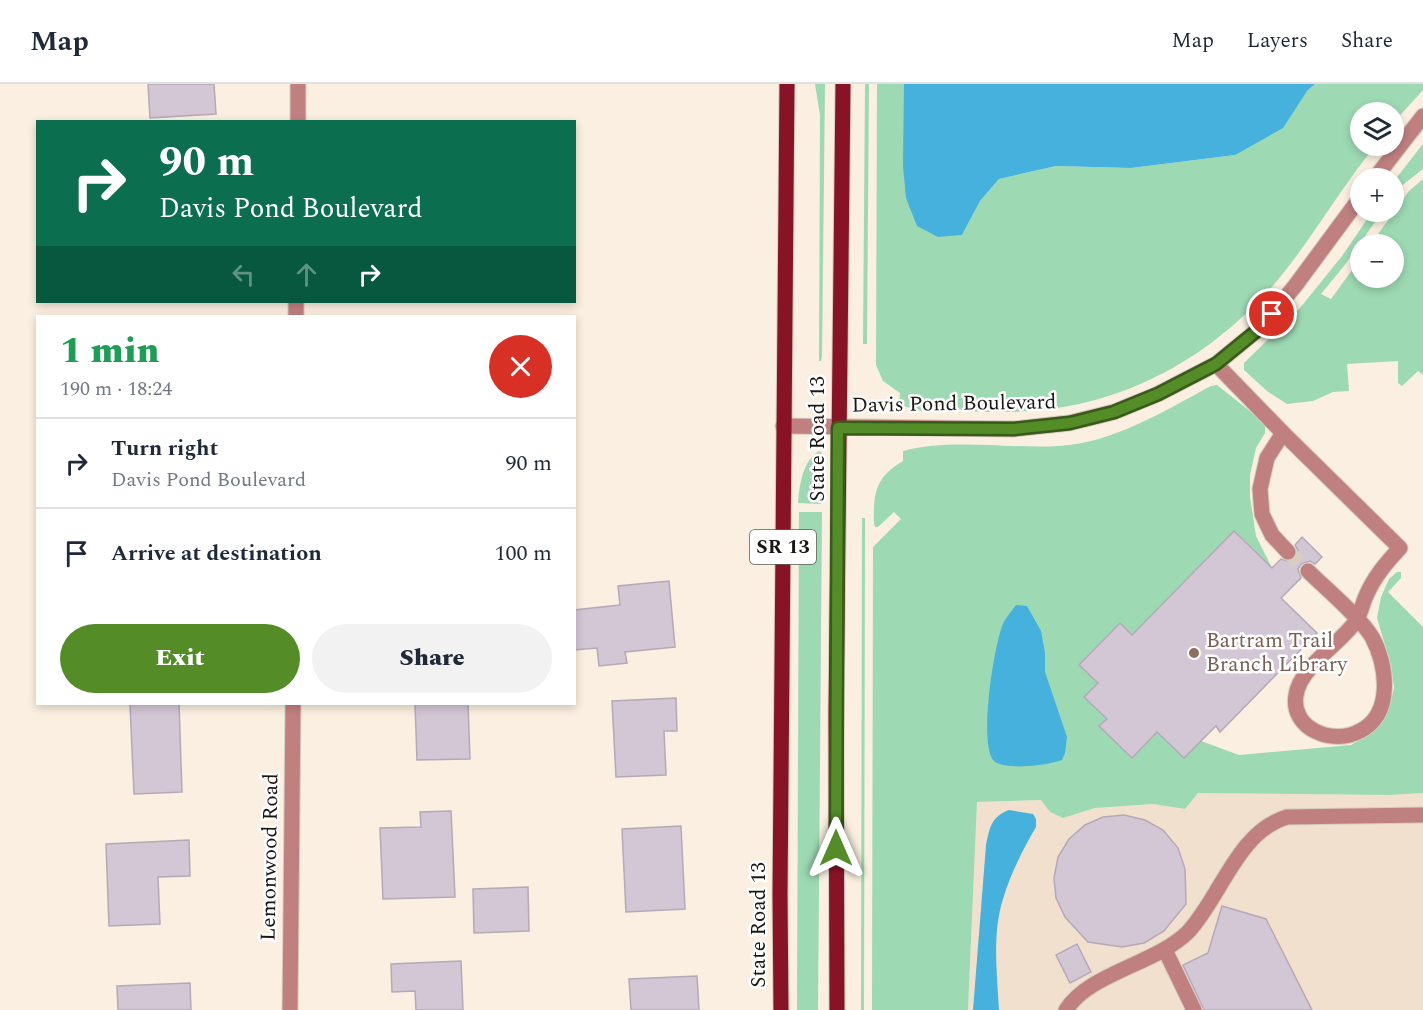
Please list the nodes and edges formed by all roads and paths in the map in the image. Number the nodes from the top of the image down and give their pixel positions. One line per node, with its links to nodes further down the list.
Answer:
1 (298, 84): 5 (street)
2 (787, 84): 9 (main road, State Road 13 / SR 13)
3 (843, 84): 10 (main road, State Road 13 / SR 13)
4 (1423, 116): 6 (street)
5 (298, 120)
6 (1383, 168)
7 (1350, 212): 8 (street, Davis Pond Boulevard)
8 (1216, 364): 10 (street, Davis Pond Boulevard); 11 (street)
9 (783, 426): 10 (street, Davis Pond Boulevard); 19 (main road, State Road 13 / SR 13)
10 (838, 428): 20 (main road, State Road 13 / SR 13)
11 (1282, 433): 12 (street); 14 (street)
12 (1288, 552)
13 (1308, 571): 14 (street)
14 (1357, 620): 14 (street)
15 (293, 705): 18 (street, Lemonwood Road)
16 (1423, 815): 17 (street)
17 (1165, 950): 21 (street); 22 (street)
18 (290, 1010)
19 (781, 1010)
20 (837, 1010)
21 (1066, 1010)
22 (1194, 1010)

